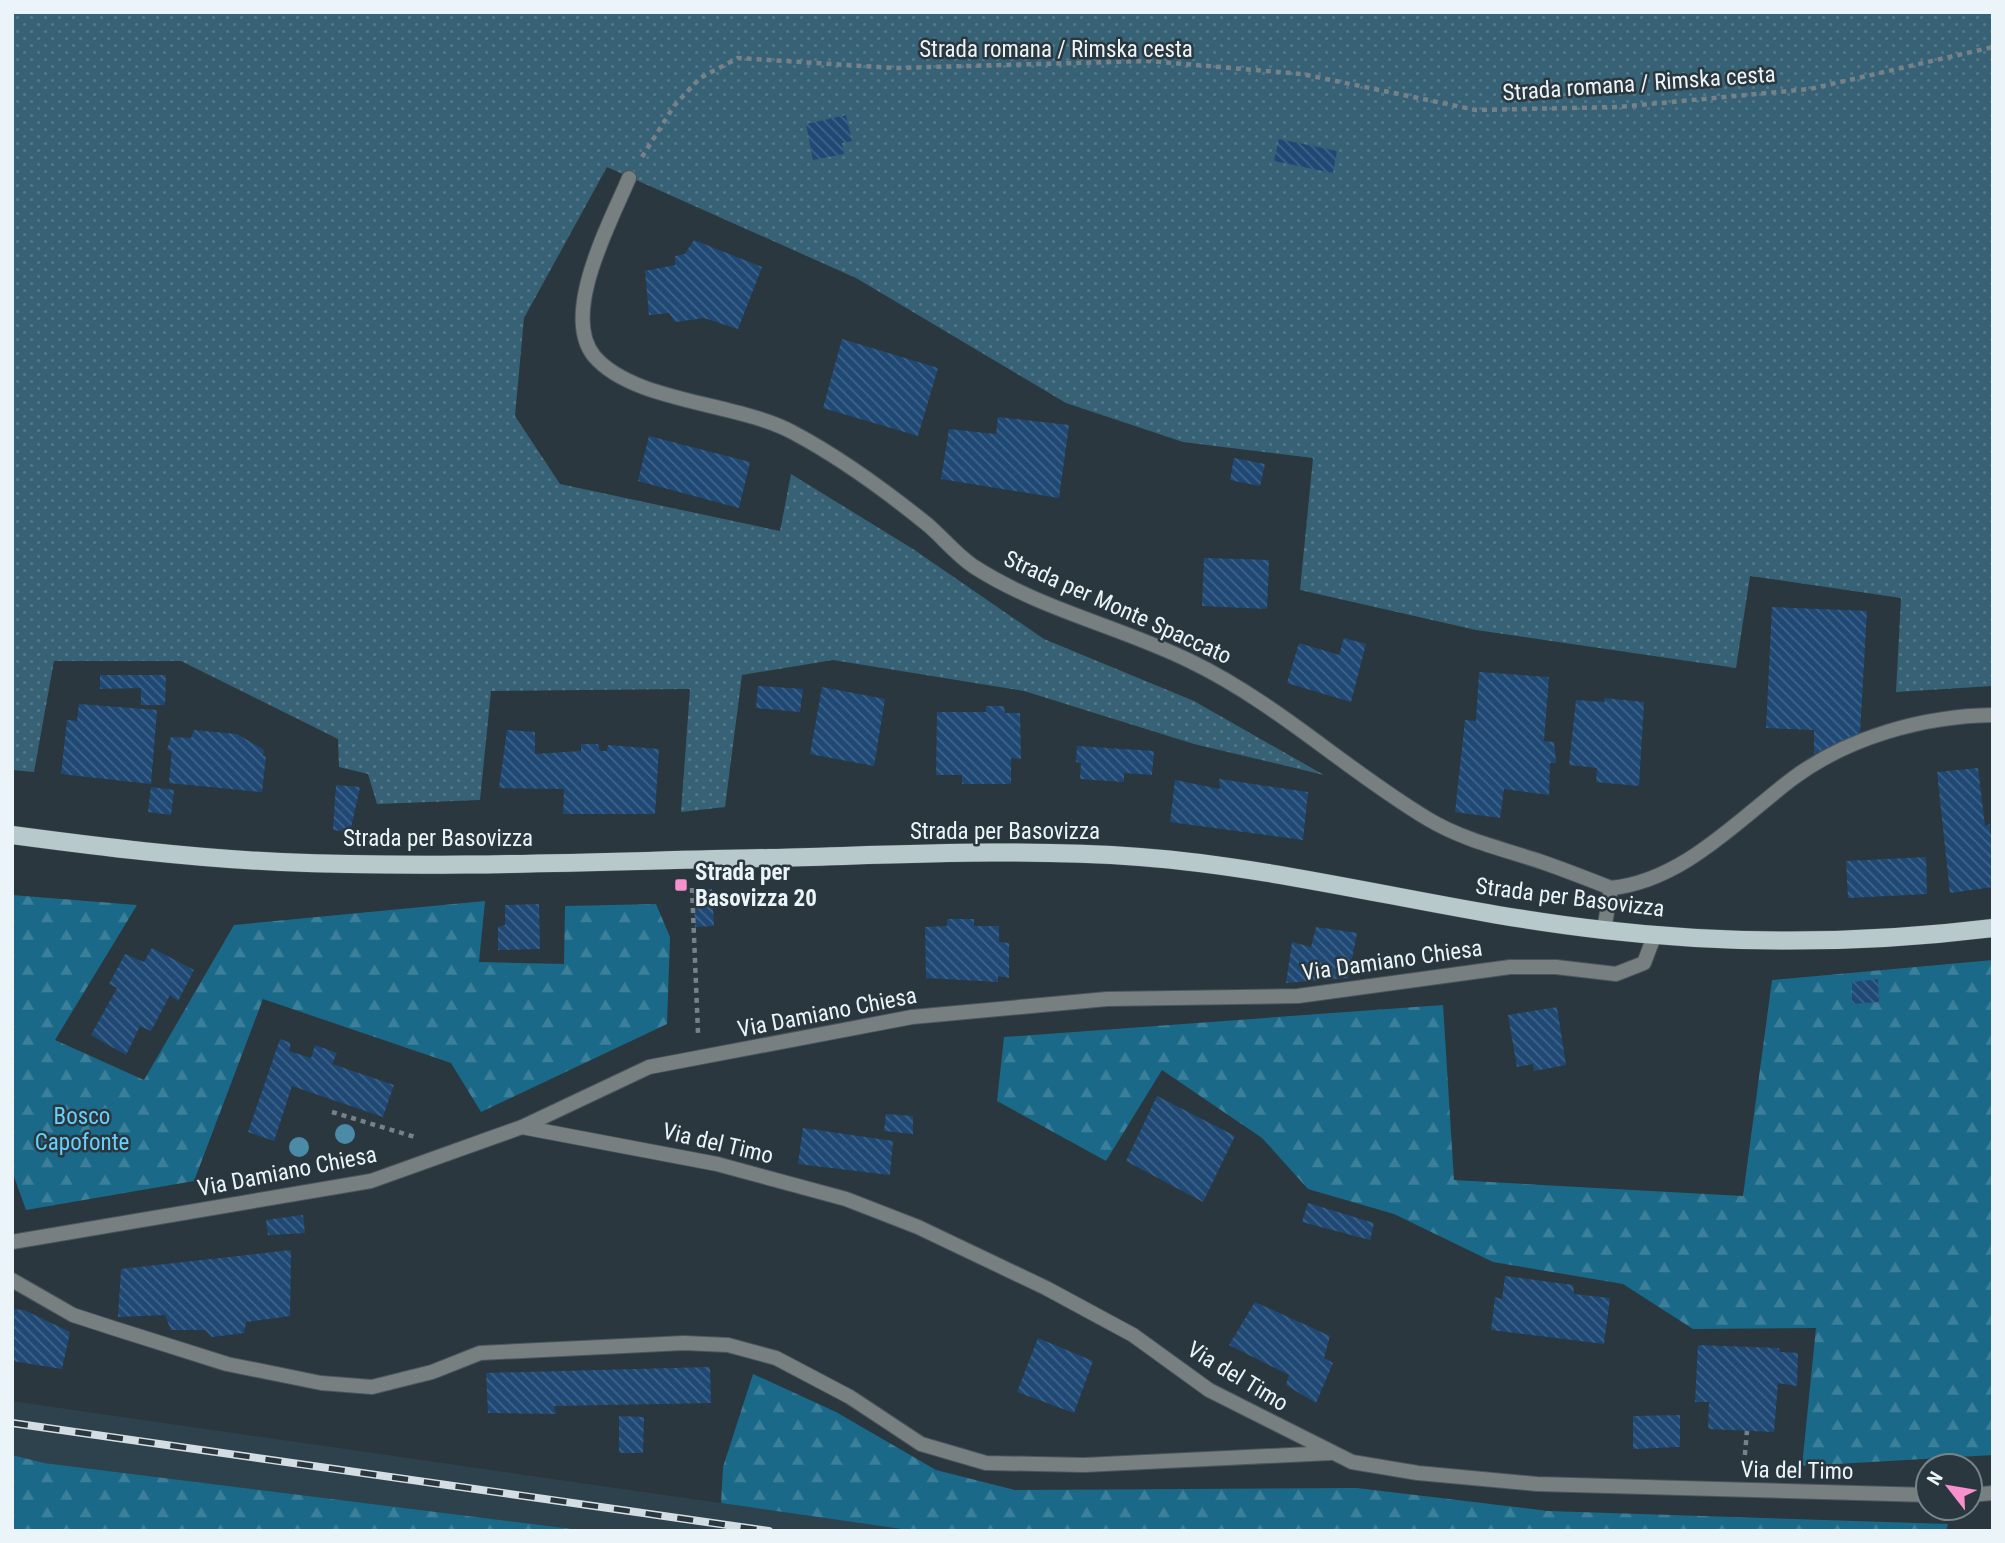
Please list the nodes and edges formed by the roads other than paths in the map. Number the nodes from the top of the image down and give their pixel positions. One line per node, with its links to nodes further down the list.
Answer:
1 (629, 178): 4 (street, Strada per Monte Spaccato)
2 (1993, 715): 4 (street, Strada per Monte Spaccato)
3 (12, 835): 6 (main road, Strada per Basovizza)
4 (1611, 888): 6 (street)
5 (1993, 928): 7 (main road, Strada per Basovizza)
6 (1604, 930): 7 (main road, Strada per Basovizza)
7 (1656, 934): 8 (street, Via Damiano Chiesa)
8 (522, 1127): 9 (street, Via Damiano Chiesa); 11 (street, Via del Timo)
9 (12, 1242)
10 (12, 1280): 11 (street)
11 (1331, 1453): 12 (street, Via del Timo)
12 (1914, 1495)

